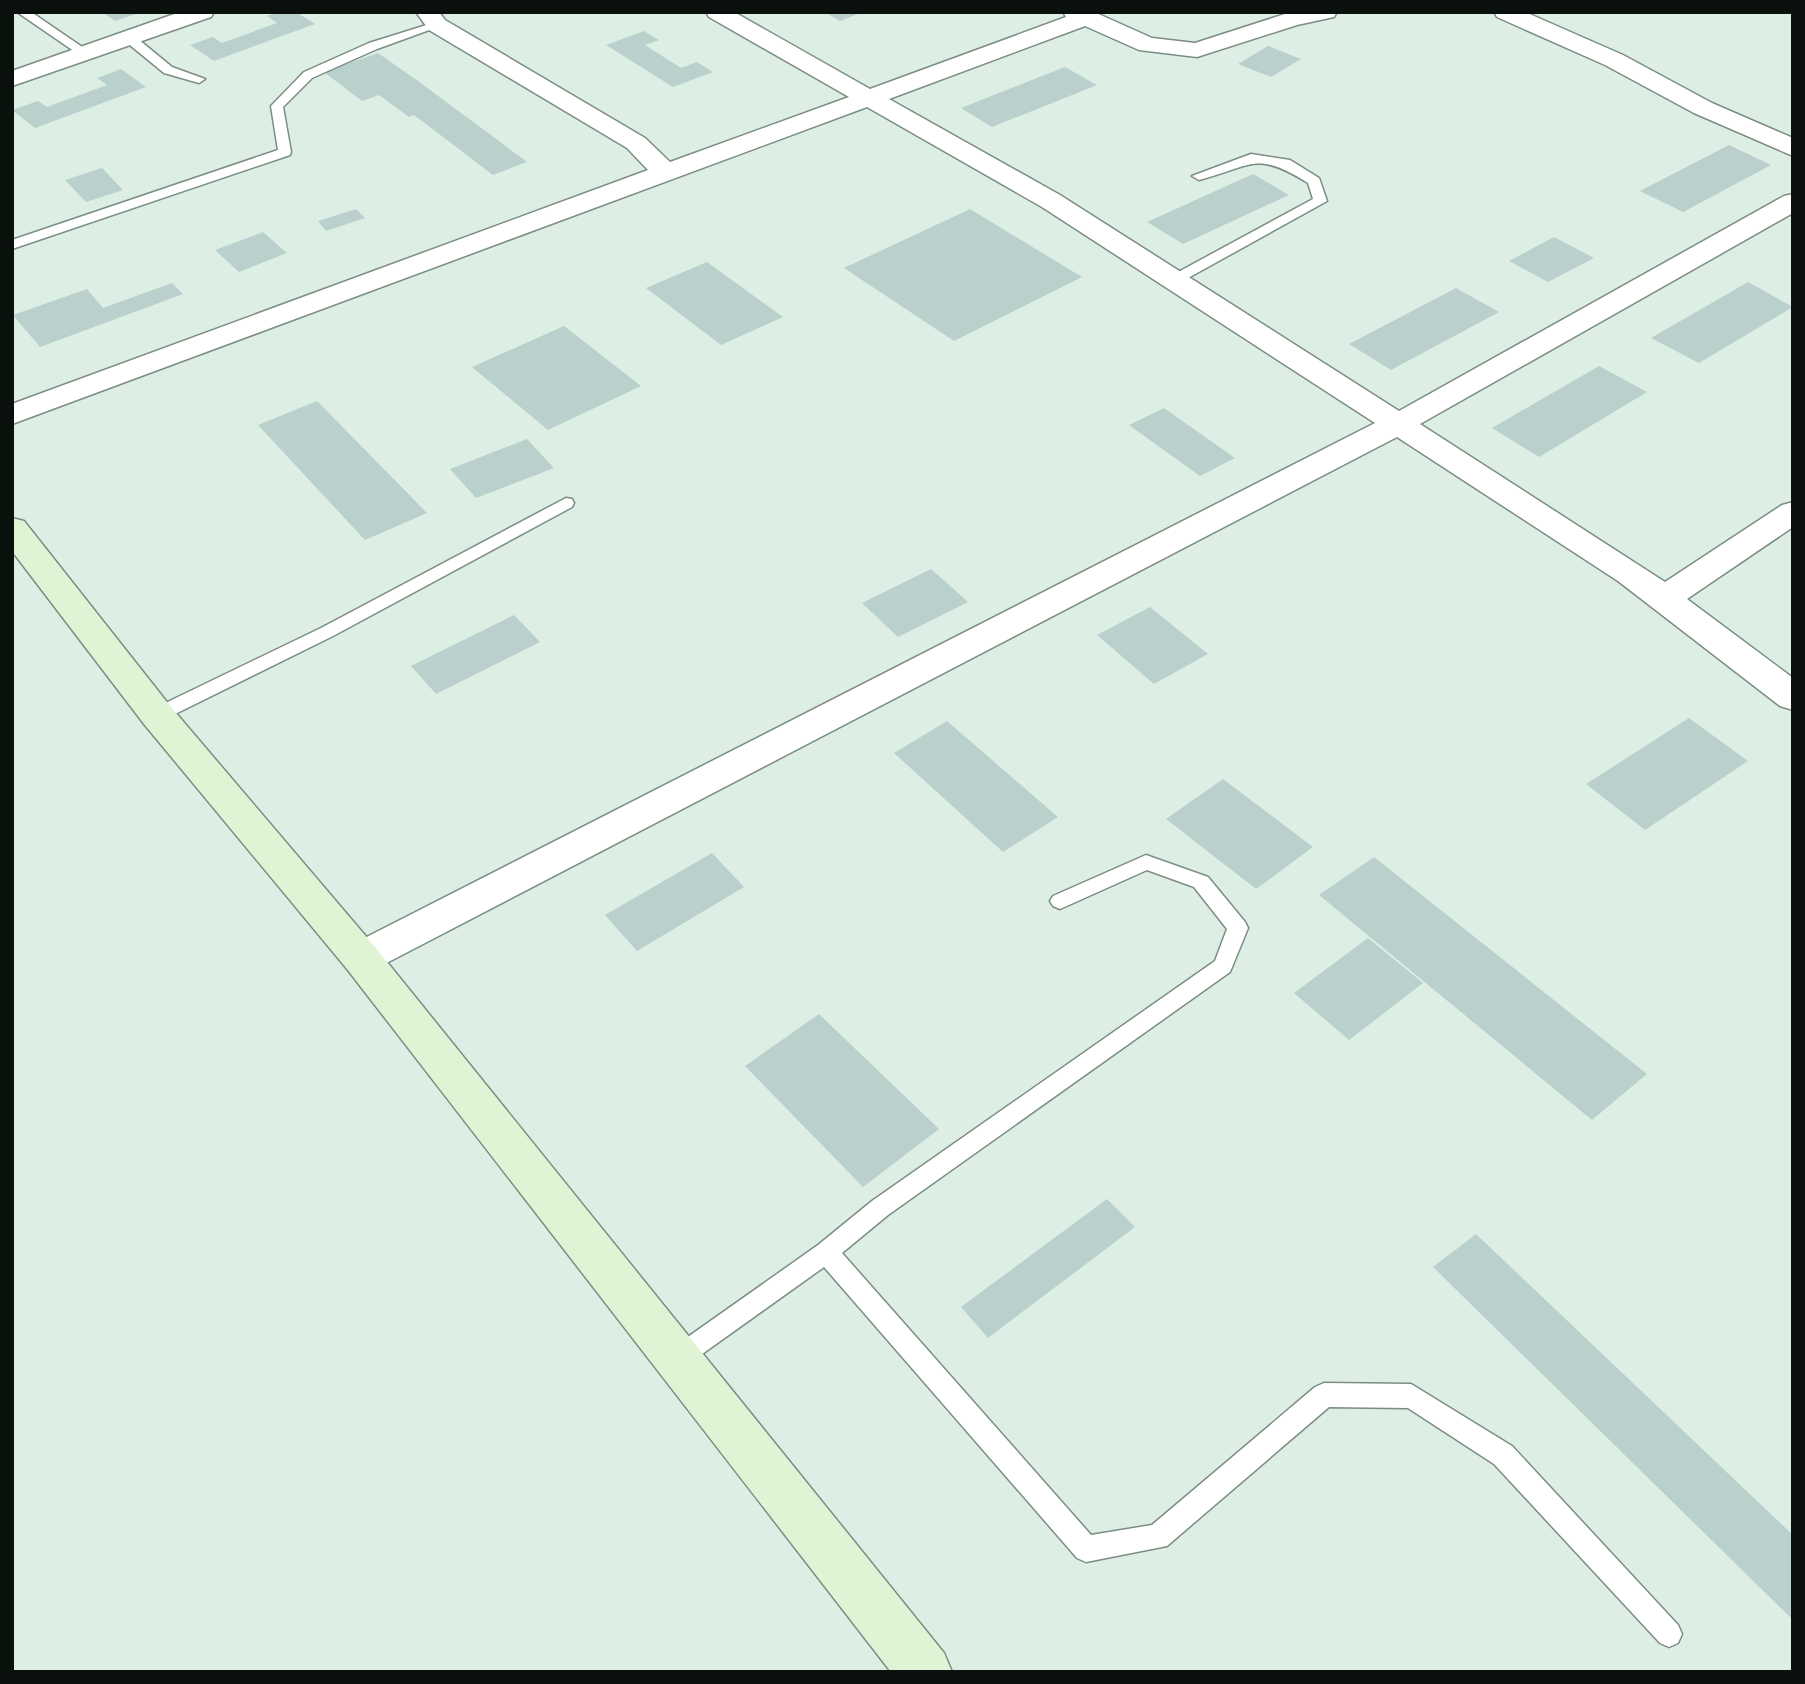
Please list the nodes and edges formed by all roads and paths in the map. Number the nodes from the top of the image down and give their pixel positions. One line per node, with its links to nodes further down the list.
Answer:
1 (23, 12): 9 (lane)
2 (203, 12): 8 (street)
3 (717, 12): 12 (street)
4 (1326, 12): 6 (street)
5 (1505, 12): 13 (street)
6 (1079, 15): 12 (street)
7 (432, 19): 14 (street); 17 (lane)
8 (129, 38): 9 (street); 11 (lane)
9 (85, 53): 10 (street)
10 (12, 79)
11 (199, 79)
12 (866, 97): 14 (street); 18 (street)
13 (1793, 148)
14 (665, 172): 19 (street)
15 (1199, 176): 18 (lane)
16 (1793, 202): 20 (street)
17 (12, 245)
18 (1174, 280): 20 (street)
19 (12, 415)
20 (1398, 424): 24 (street); 28 (street)
21 (566, 503): 26 (lane)
22 (1793, 512): 24 (street)
23 (12, 528): 26 (main road)
24 (1664, 599): 25 (street)
25 (1793, 697)
26 (157, 715): 28 (main road)
27 (1060, 901): 29 (lane)
28 (361, 958): 30 (main road)
29 (826, 1252): 30 (lane); 31 (lane)
30 (676, 1359): 32 (main road)
31 (1669, 1634)
32 (925, 1672)

